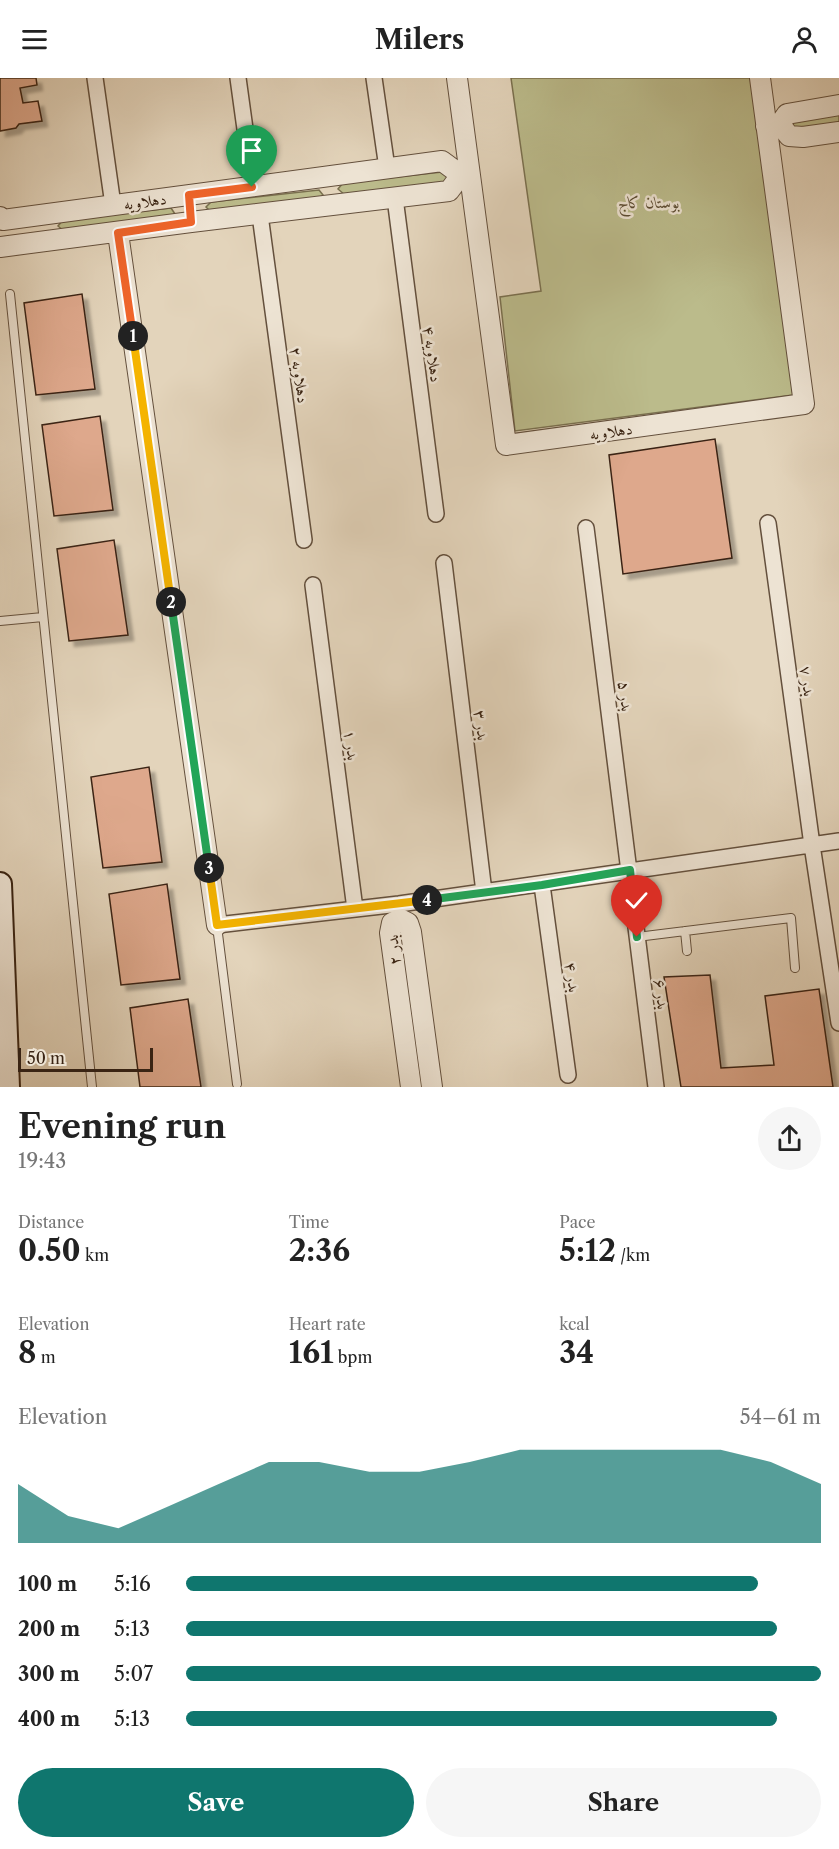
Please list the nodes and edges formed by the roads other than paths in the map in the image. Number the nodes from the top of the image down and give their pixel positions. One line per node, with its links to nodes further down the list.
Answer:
1 (95, 78): 15 (street)
2 (238, 78): 12 (street)
3 (374, 78): 9 (street)
4 (457, 78): 10 (street, دهلاویه)
5 (760, 78): 7 (street, دهلاویه)
6 (839, 105): 7 (street)
7 (773, 125): 8 (street); 10 (street, دهلاویه)
8 (839, 132)
9 (387, 168): 10 (street, دهلاویه); 11 (street, دهلاویه)
10 (466, 175): 14 (street, دهلاویه)
11 (326, 177): 12 (street, دهلاویه); 16 (street)
12 (252, 187): 13 (street, دهلاویه)
13 (189, 195): 15 (street, دهلاویه); 20 (street)
14 (394, 198): 16 (street, دهلاویه); 25 (street, دهلاویه ۴)
15 (113, 206): 17 (street, دهلاویه)
16 (329, 206): 18 (street, دهلاویه)
17 (48, 214): 19 (street, دهلاویه); 22 (street)
18 (260, 215): 20 (street, دهلاویه); 28 (street, دهلاویه ۲)
19 (0, 217)
20 (191, 222): 21 (street, دهلاویه)
21 (118, 233): 22 (street, دهلاویه); 41 (street)
22 (50, 241): 23 (street, دهلاویه)
23 (0, 248)
24 (10, 294): 31 (lane)
25 (436, 514)
26 (768, 523): 34 (street, بدر ۷)
27 (586, 528): 35 (street, بدر ۵)
28 (304, 540)
29 (444, 563): 38 (street, بدر ۳)
30 (313, 585): 39 (street, بدر ۱)
31 (43, 617): 32 (lane); 52 (lane)
32 (0, 621)
33 (839, 841): 34 (street)
34 (812, 845): 35 (street); 48 (street, بدر ۷)
35 (630, 870): 37 (street); 43 (street, بدر ۶)
36 (0, 884): 51 (main road)
37 (542, 885): 38 (street); 49 (street, بدر ۴)
38 (484, 892): 40 (street)
39 (355, 909): 40 (street); 41 (street)
40 (400, 912): 46 (street, بدر ۲); 47 (street, بدر ۲)
41 (217, 925): 50 (lane)
42 (685, 930): 43 (lane); 44 (lane); 45 (lane)
43 (637, 937): 55 (street, بدر ۶)
44 (687, 951)
45 (795, 968)
46 (423, 1020): 47 (street); 54 (street, بدر ۲)
47 (402, 1022): 53 (street, بدر ۲)
48 (839, 1023)
49 (568, 1075)
50 (237, 1084)
51 (8, 1087)
52 (92, 1087)
53 (411, 1087)
54 (432, 1087)
55 (656, 1087)

